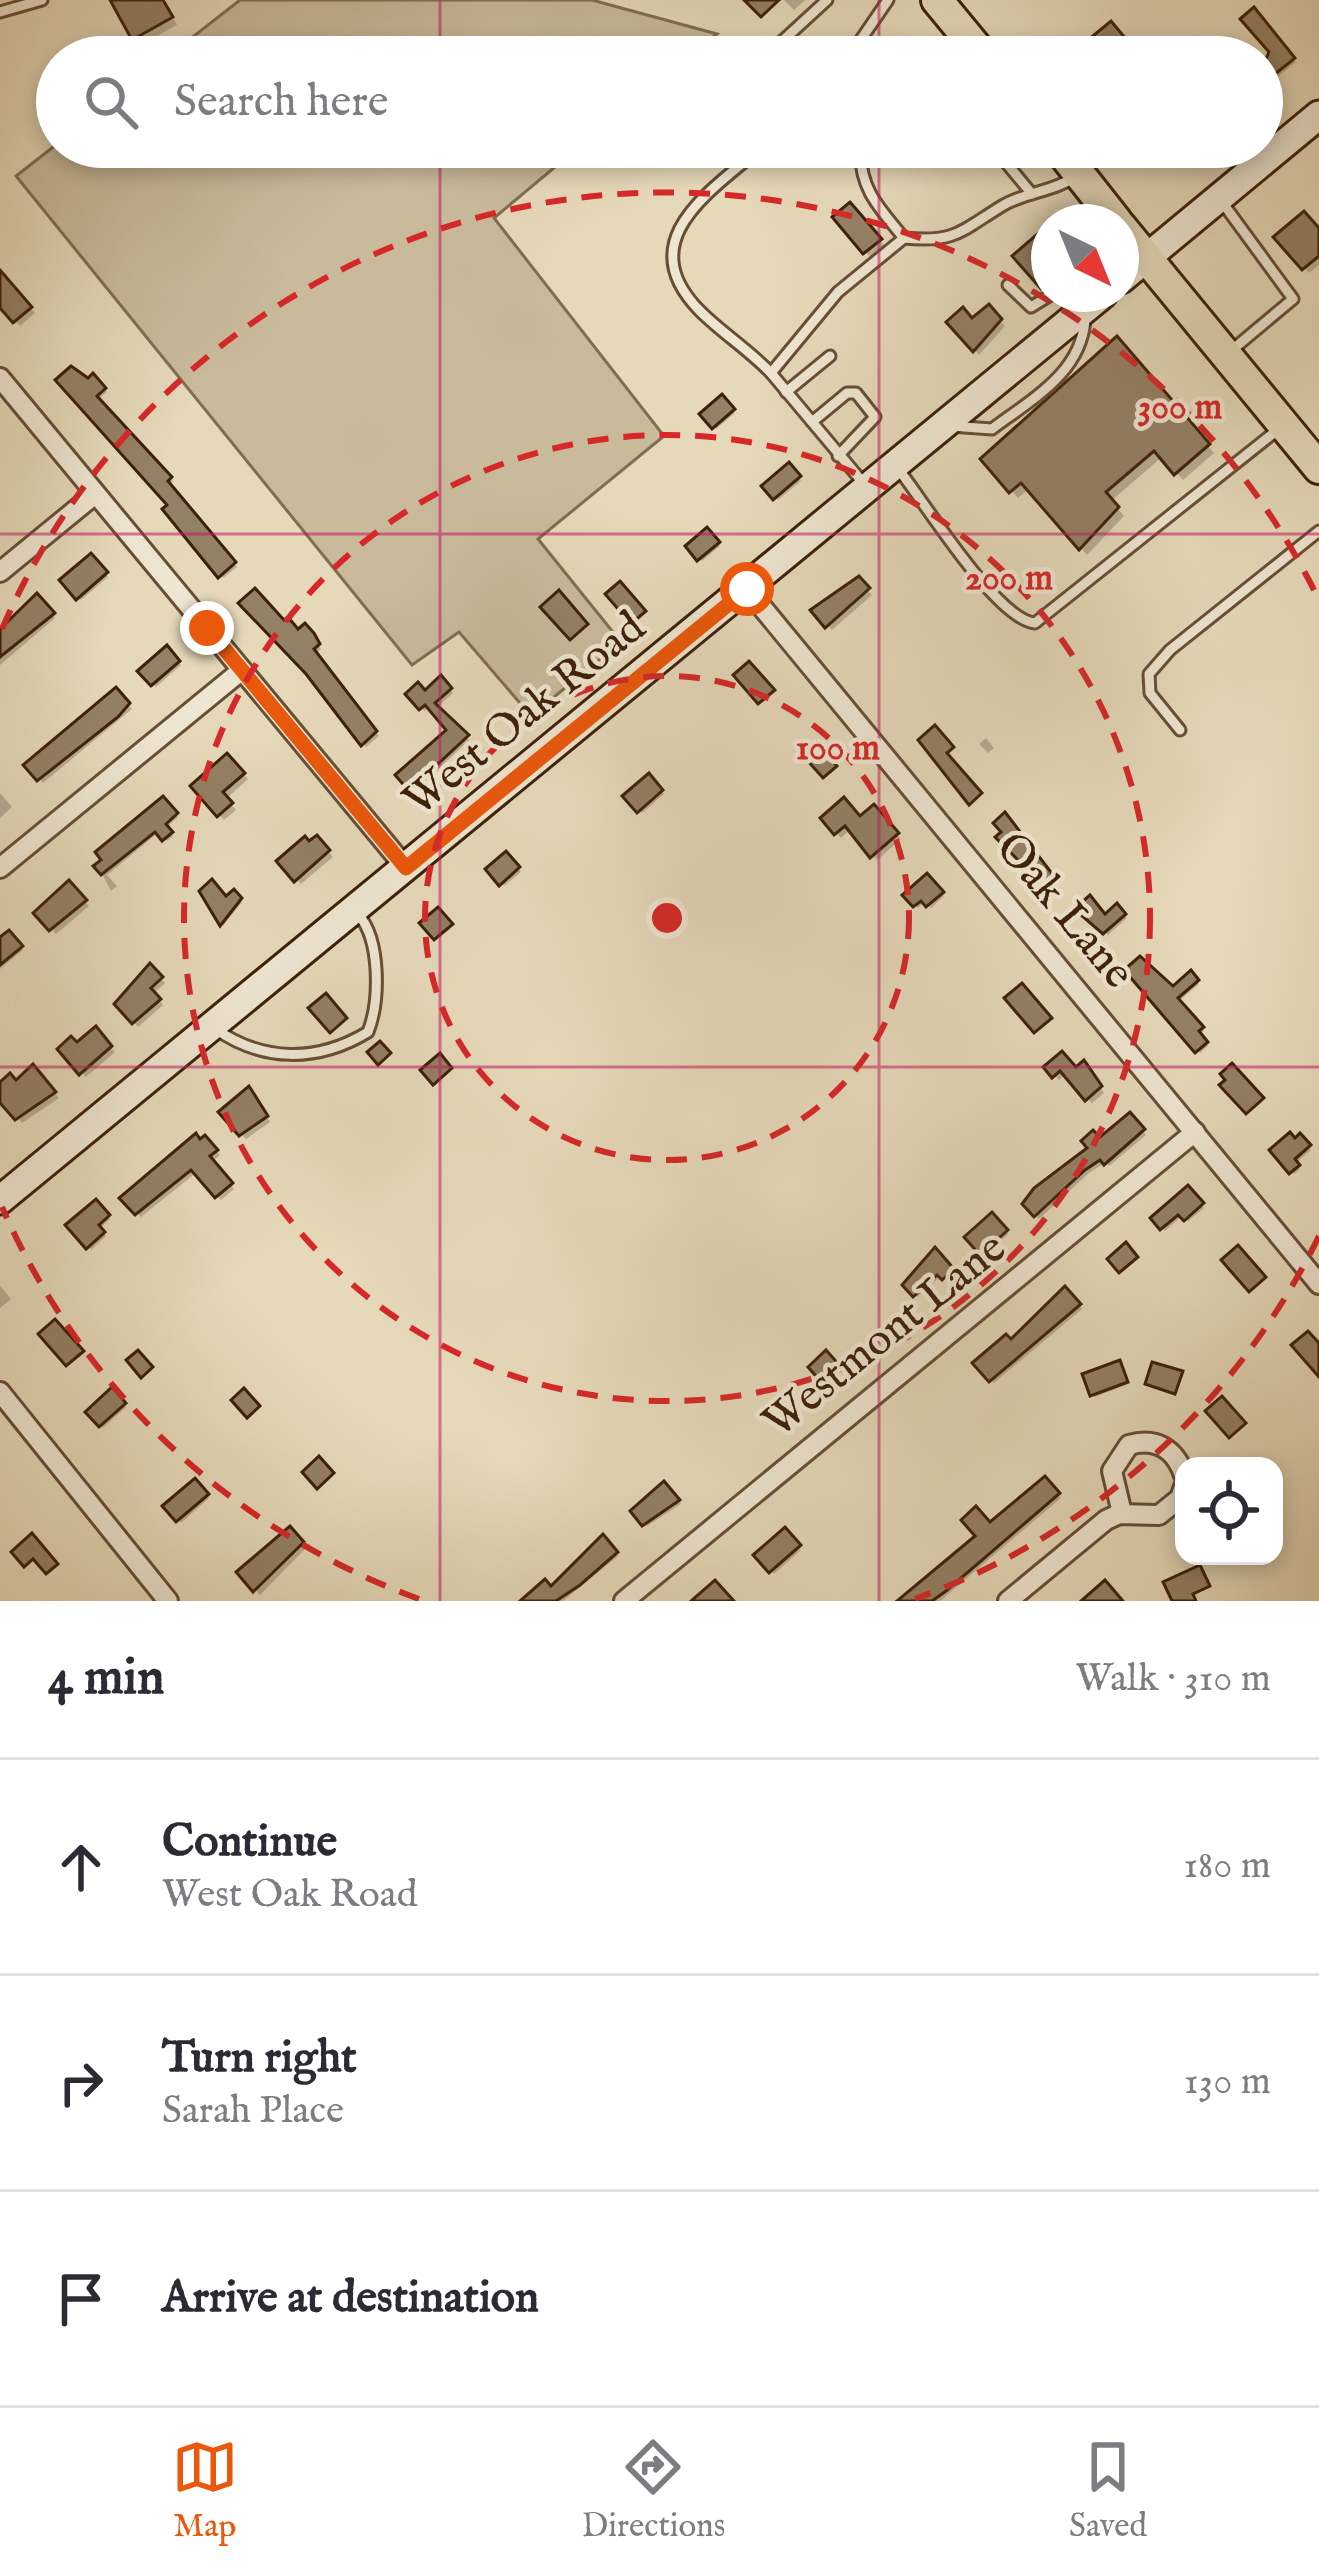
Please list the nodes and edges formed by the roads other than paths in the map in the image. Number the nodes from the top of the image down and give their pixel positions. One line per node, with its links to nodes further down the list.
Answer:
1 (42, 0): 5 (lane)
2 (827, 0): 8 (lane)
3 (889, 0): 9 (lane)
4 (937, 0): 7 (main road)
5 (23, 2): 6 (lane)
6 (0, 12)
7 (963, 32): 10 (lane); 11 (main road)
8 (788, 36)
9 (864, 36)
10 (959, 36)
11 (966, 36)
12 (1319, 116): 13 (street)
13 (1283, 146)
14 (738, 168): 32 (lane)
15 (859, 168): 23 (lane)
16 (1010, 168): 20 (lane)
17 (1074, 168): 19 (main road)
18 (1256, 168): 21 (street)
19 (1079, 174): 20 (lane); 22 (main road)
20 (1032, 194): 23 (lane)
21 (1219, 198): 25 (street); 30 (lane)
22 (1097, 204)
23 (904, 238): 32 (lane)
24 (1139, 250): 25 (main road)
25 (1147, 258): 26 (street); 30 (main road)
26 (1139, 264)
27 (1008, 285): 28 (lane)
28 (1031, 308)
29 (1081, 312): 38 (street, West Oak Road)
30 (1226, 355): 36 (main road)
31 (830, 356): 34 (lane)
32 (771, 373): 34 (lane)
33 (0, 378): 41 (street)
34 (786, 392): 35 (lane)
35 (812, 422): 37 (lane); 37 (lane)
36 (1283, 425): 38 (lane); 39 (main road)
37 (838, 455): 40 (lane)
38 (896, 465): 40 (street, West Oak Road)
39 (1319, 468)
40 (868, 488): 44 (street, West Oak Road)
41 (94, 495): 43 (street); 45 (street)
42 (1319, 531): 46 (lane)
43 (0, 572)
44 (747, 589): 48 (street, West Oak Road); 51 (street, Oak Lane)
45 (242, 670): 47 (street); 48 (street)
46 (1180, 730)
47 (0, 868)
48 (406, 868): 49 (street, West Oak Road)
49 (354, 910): 50 (street, West Oak Road); 50 (lane)
50 (212, 1027): 52 (street, West Oak Road)
51 (1195, 1132): 53 (street, Oak Lane); 59 (street, Westmont Lane)
52 (0, 1200)
53 (1319, 1284)
54 (0, 1392): 58 (street)
55 (1175, 1458): 57 (street)
56 (1175, 1502): 60 (street)
57 (1121, 1509)
58 (168, 1601)
59 (624, 1601)
60 (1007, 1601)

